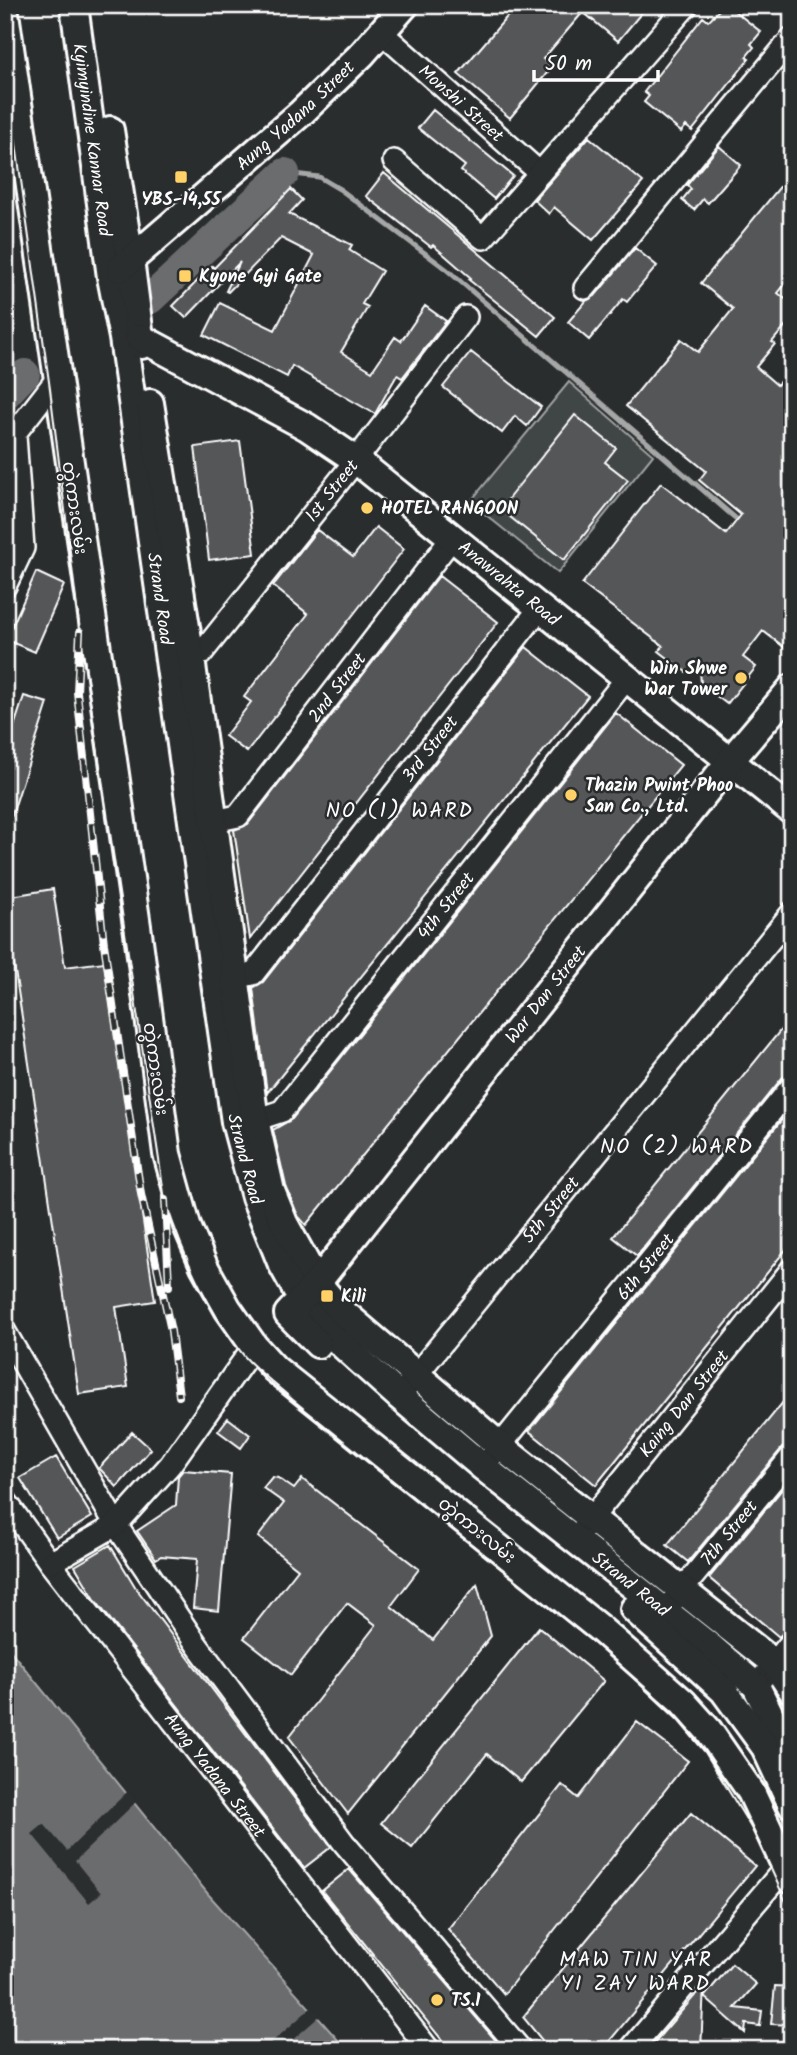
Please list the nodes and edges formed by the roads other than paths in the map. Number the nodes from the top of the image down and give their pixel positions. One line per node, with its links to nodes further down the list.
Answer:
1 (74, 5): 10 (main road, Kyimyindine Kannar Road)
2 (91, 5): 10 (main road, Kyimyindine Kannar Road)
3 (405, 5): 6 (main road, Aung Yadana Street)
4 (687, 5): 9 (street)
5 (5, 13): 14 (main road, တွဲကားလမ်း)
6 (381, 32): 9 (street, Monshi Street); 10 (main road, Aung Yadana Street)
7 (792, 38): 11 (street)
8 (394, 162): 9 (street)
9 (540, 173)
10 (121, 268): 13 (main road, Strand Road)
11 (585, 288)
12 (466, 317): 16 (street, 1st Street)
13 (131, 338): 16 (main road, Anawrahta Road); 20 (main road, Strand Road)
14 (57, 379): 15 (street); 33 (main road, တွဲကားလမ်း)
15 (10, 441): 18 (street)
16 (356, 460): 17 (main road, Anawrahta Road); 20 (street, 1st Street)
17 (452, 538): 19 (main road, Anawrahta Road); 25 (street, 2nd Street)
18 (5, 586)
19 (540, 608): 21 (main road, Anawrahta Road); 27 (street, 3rd Street)
20 (180, 659): 25 (main road, Strand Road)
21 (627, 678): 23 (main road, Anawrahta Road); 29 (street, 4th Street)
22 (792, 688): 23 (main road, War Dan Street)
23 (730, 761): 24 (main road, Anawrahta Road); 31 (main road, War Dan Street)
24 (792, 811)
25 (202, 824): 27 (main road, Strand Road)
26 (792, 913): 34 (street, 5th Street)
27 (224, 981): 29 (main road, Strand Road)
28 (792, 1086): 36 (street, 6th Street)
29 (245, 1121): 31 (main road, Strand Road)
30 (792, 1269): 41 (street, Kaing Dan Street)
31 (302, 1299): 34 (main road, Strand Road); 35 (main road, Strand Road); 51 (main road)
32 (5, 1332): 40 (street)
33 (254, 1346): 40 (street); 52 (main road, တွဲကားလမ်း)
34 (415, 1376): 35 (street, 5th Street); 36 (main road, Strand Road)
35 (399, 1396): 38 (main road, Strand Road)
36 (500, 1446): 38 (street, 6th Street); 41 (main road, Strand Road)
37 (792, 1456): 43 (street, 7th Street)
38 (483, 1467): 41 (main road, Strand Road)
39 (5, 1500): 42 (street, Aung Yadana Street)
40 (116, 1525): 42 (street); 54 (street)
41 (584, 1529): 43 (main road, Strand Road); 44 (main road, Strand Road)
42 (50, 1563): 53 (street, Aung Yadana Street)
43 (682, 1589): 44 (street, 7th Street); 46 (main road, Strand Road)
44 (665, 1611): 47 (main road, Strand Road)
45 (792, 1641): 46 (street)
46 (783, 1670): 47 (street); 48 (main road, Strand Road)
47 (756, 1686): 49 (main road); 50 (main road, Strand Road)
48 (792, 1690)
49 (792, 1705)
50 (792, 1760)
51 (792, 1805)
52 (789, 1874): 55 (street)
53 (429, 2050)
54 (521, 2050)
55 (630, 2050)

